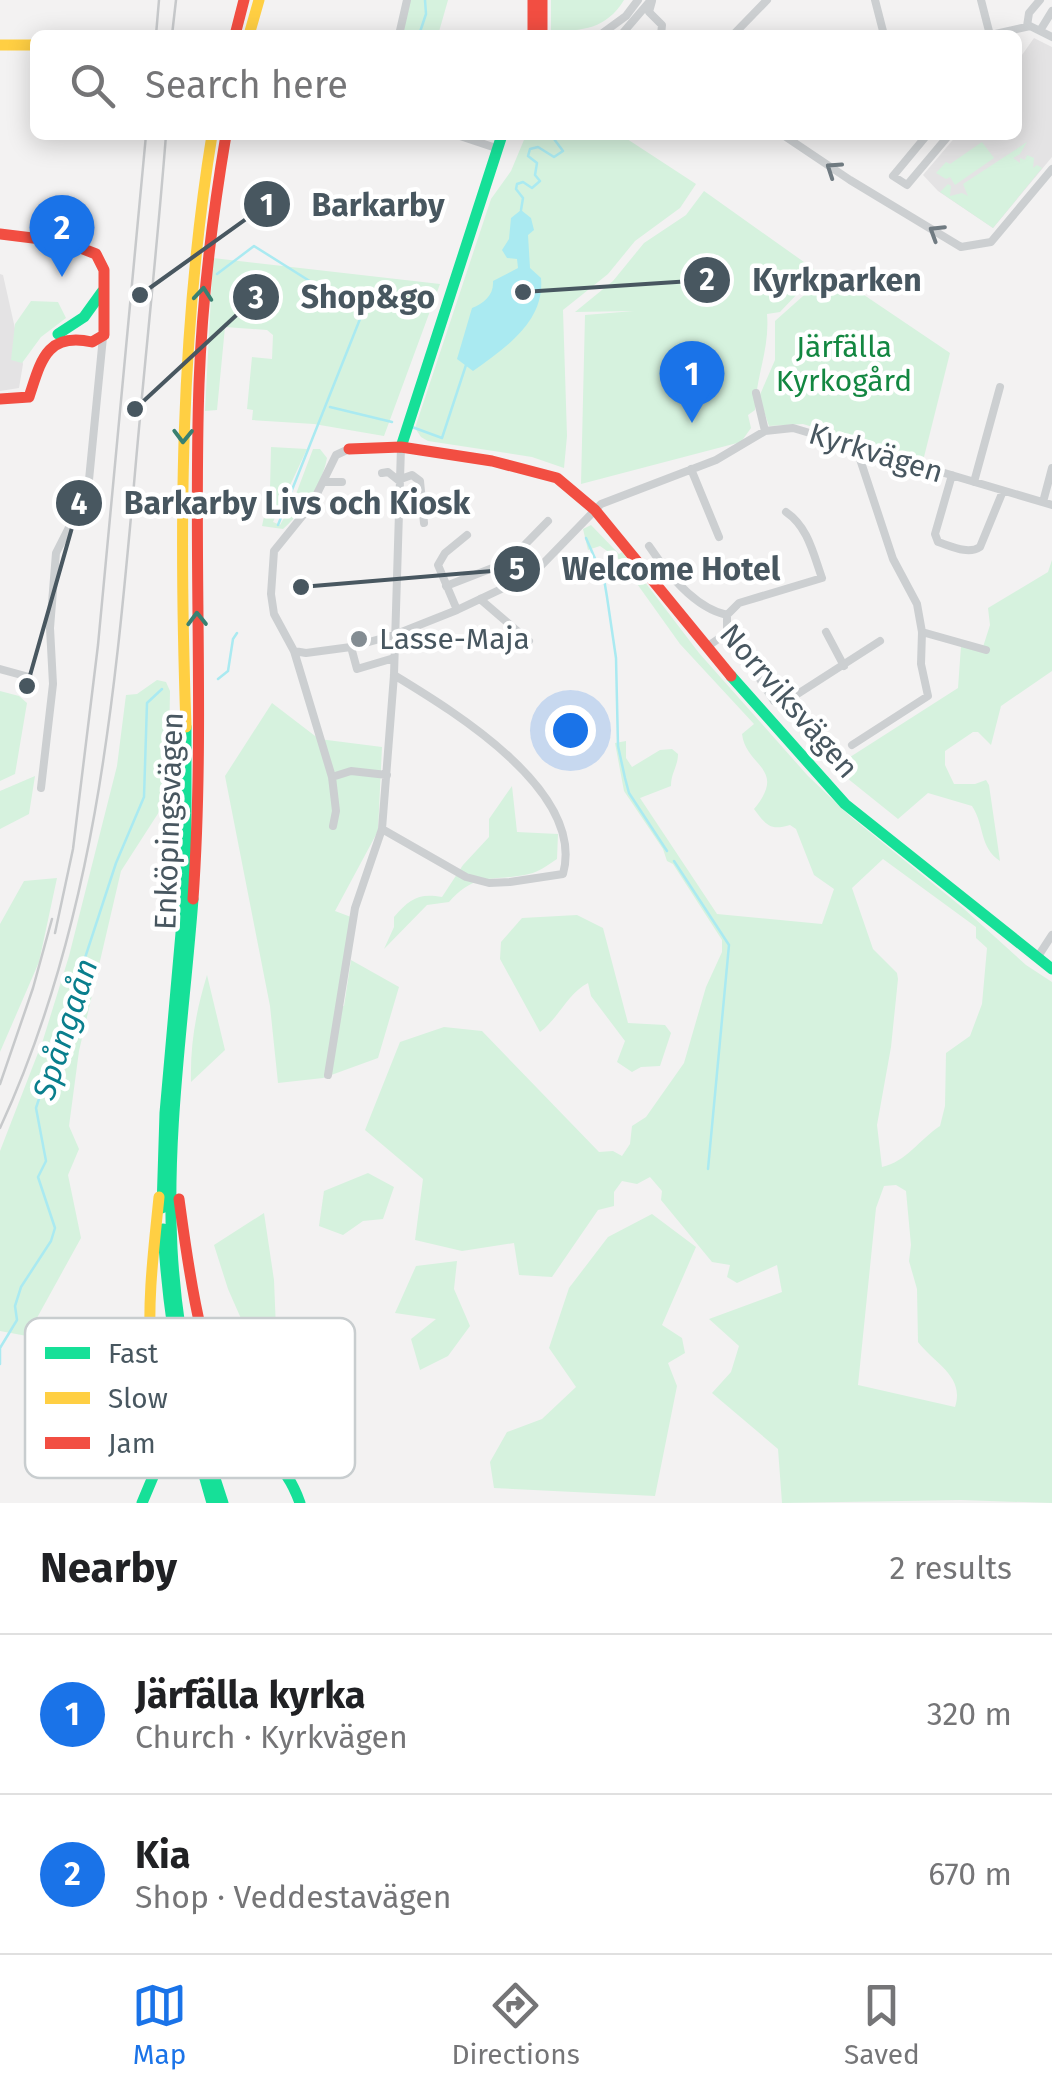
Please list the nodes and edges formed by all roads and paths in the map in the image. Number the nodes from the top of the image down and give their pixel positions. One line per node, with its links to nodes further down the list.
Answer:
1 (244, 0): 15 (main road)
2 (259, 0): 16 (main road)
3 (407, 0): 17 (street)
4 (534, 0): 18 (main road)
5 (542, 0): 19 (main road)
6 (652, 0): 11 (street); 22 (street)
7 (767, 0): 23 (street)
8 (874, 0): 24 (street)
9 (981, 0): 25 (street)
10 (1040, 0): 13 (street)
11 (639, 4): 20 (street); 21 (street)
12 (1052, 12): 14 (street)
13 (1027, 26): 14 (street); 26 (street)
14 (1041, 29): 27 (street)
15 (235, 30)
16 (250, 30)
17 (401, 30)
18 (534, 30)
19 (542, 30)
20 (609, 30)
21 (624, 30)
22 (661, 30)
23 (738, 30)
24 (883, 30)
25 (989, 30)
26 (1011, 30)
27 (1052, 37)
28 (30, 48): 29 (main road)
29 (0, 49)
30 (211, 140): 100 (main road, Enköpingsvägen, one-way to 100)
31 (225, 140): 99 (main road, Enköpingsvägen, one-way to 31)
32 (472, 140): 37 (street)
33 (500, 140): 37 (main road)
34 (790, 140): 38 (street, one-way to 34)
35 (923, 140): 36 (street)
36 (945, 140)
37 (496, 148): 51 (main road)
38 (1052, 170)
39 (0, 234): 40 (main road)
40 (102, 292): 41 (main road); 42 (main road)
41 (90, 316): 42 (main road); 43 (main road)
42 (104, 323): 44 (main road)
43 (84, 335): 44 (main road); 45 (street); 48 (main road)
44 (103, 337): 45 (street)
45 (100, 367): 92 (street)
46 (1000, 387): 60 (street)
47 (756, 393): 49 (street)
48 (0, 399)
49 (765, 430): 50 (street, Kyrkvägen); 54 (street, Kyrkvägen)
50 (856, 446): 56 (street, Kyrkvägen); 75 (street)
51 (402, 447): 52 (main road, Norrviksvägen); 57 (street); 63 (main road, Norrviksvägen)
52 (350, 449): 58 (street)
53 (1052, 468): 62 (street)
54 (691, 470): 63 (street, Kyrkvägen); 68 (street)
55 (382, 472): 57 (street)
56 (952, 476): 60 (street, Kyrkvägen); 61 (street)
57 (398, 480): 66 (street); 77 (street)
58 (325, 482): 59 (street); 83 (street)
59 (342, 482)
60 (974, 482): 61 (street, Kyrkvägen)
61 (1003, 491): 62 (street, Kyrkvägen)
62 (1047, 504)
63 (595, 510): 71 (street); 80 (main road, Norrviksvägen)
64 (786, 512): 73 (street)
65 (548, 521): 70 (street)
66 (424, 523)
67 (467, 535): 70 (street)
68 (719, 537)
69 (649, 546): 73 (street)
70 (446, 586): 72 (street)
71 (480, 599): 72 (street); 78 (street)
72 (457, 610): 77 (street)
73 (728, 615): 76 (street)
74 (826, 632): 85 (street)
75 (922, 632): 82 (street); 89 (street)
76 (727, 634): 80 (street); 85 (street)
77 (394, 635): 81 (street); 84 (street)
78 (529, 641)
79 (880, 641): 85 (street)
80 (708, 646): 96 (main road, Norrviksvägen)
81 (351, 647): 83 (street); 84 (street)
82 (986, 650)
83 (294, 651): 91 (street)
84 (394, 658): 87 (street)
85 (844, 666)
86 (0, 670): 88 (street)
87 (394, 675): 90 (street); 94 (street)
88 (28, 677)
89 (852, 746)
90 (387, 776): 91 (street); 94 (street)
91 (332, 777): 93 (street)
92 (41, 788)
93 (333, 826)
94 (382, 828): 98 (street)
95 (1052, 934): 96 (street)
96 (1037, 958): 97 (main road, Norrviksvägen)
97 (1052, 969)
98 (328, 1075)
99 (173, 1134): 103 (main road, Enköpingsvägen); 104 (main road)
100 (162, 1177): 101 (main road); 102 (main road, Enköpingsvägen)
101 (151, 1318)
102 (171, 1318)
103 (179, 1318)
104 (202, 1318)
105 (152, 1478): 109 (main road)
106 (204, 1478): 110 (main road, Enköpingsvägen)
107 (215, 1478): 111 (main road, Enköpingsvägen)
108 (288, 1478): 112 (main road)
109 (142, 1503)
110 (212, 1503)
111 (222, 1503)
112 (300, 1503)

